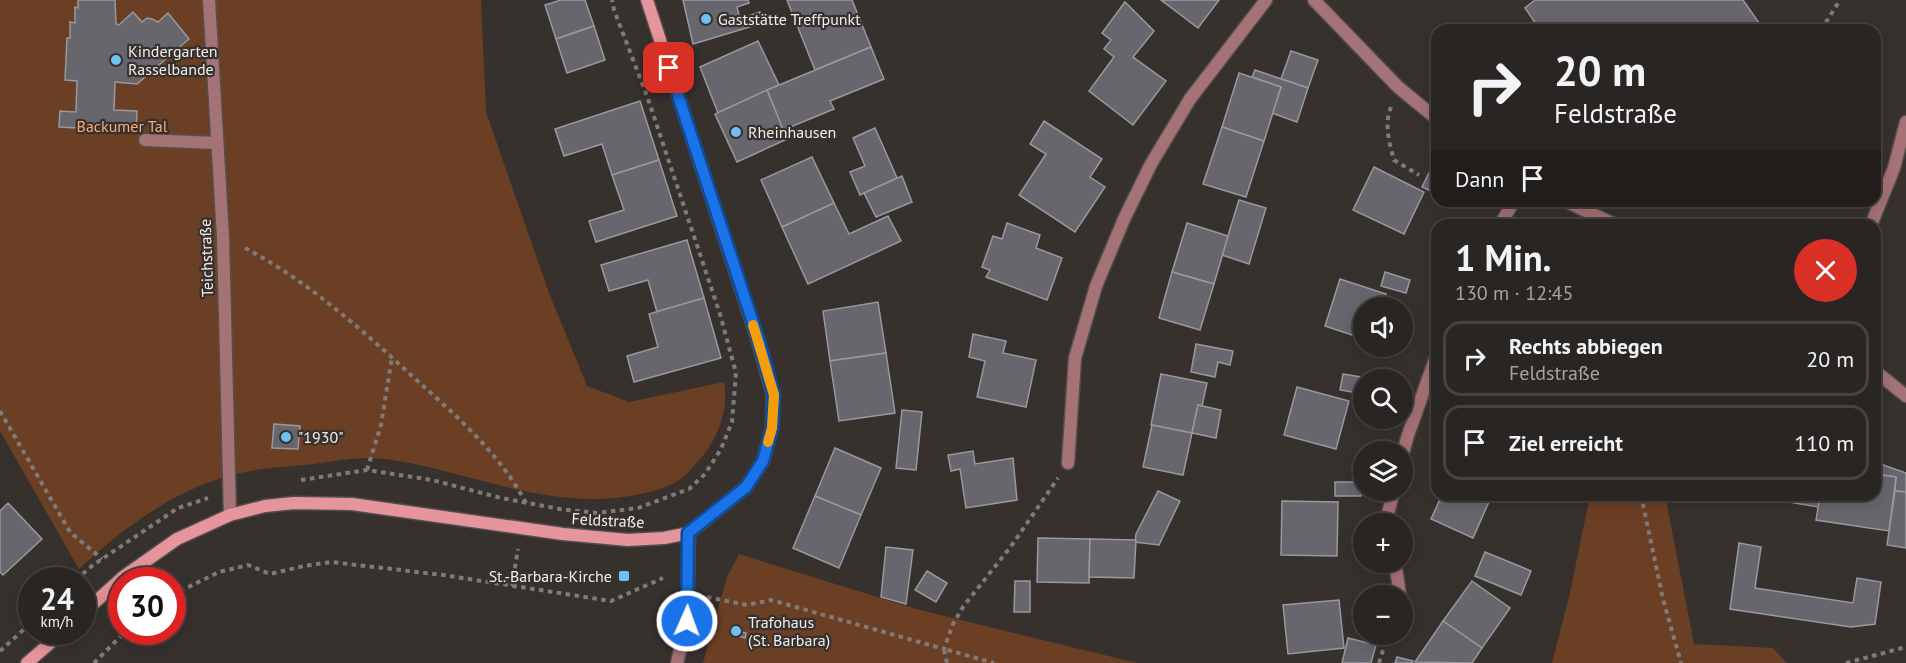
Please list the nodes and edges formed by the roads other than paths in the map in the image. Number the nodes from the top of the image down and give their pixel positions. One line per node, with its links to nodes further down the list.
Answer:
1 (208, 0): 8 (street, Teichstraße)
2 (647, 0): 18 (main road, Feldstraße)
3 (1266, 0): 16 (street)
4 (1314, 0): 5 (street)
5 (1431, 113)
6 (1906, 122): 9 (street)
7 (145, 140): 8 (street)
8 (216, 143): 17 (street, Teichstraße)
9 (1881, 199)
10 (1578, 207): 11 (street)
11 (1603, 219)
12 (1431, 371): 15 (street)
13 (1881, 376): 14 (street)
14 (1906, 396)
15 (1406, 441)
16 (1068, 463)
17 (230, 515): 18 (main road, Feldstraße); 19 (main road, Feldstraße)
18 (688, 533): 22 (street)
19 (96, 602)
20 (48, 645): 21 (main road)
21 (27, 663)
22 (677, 663)

